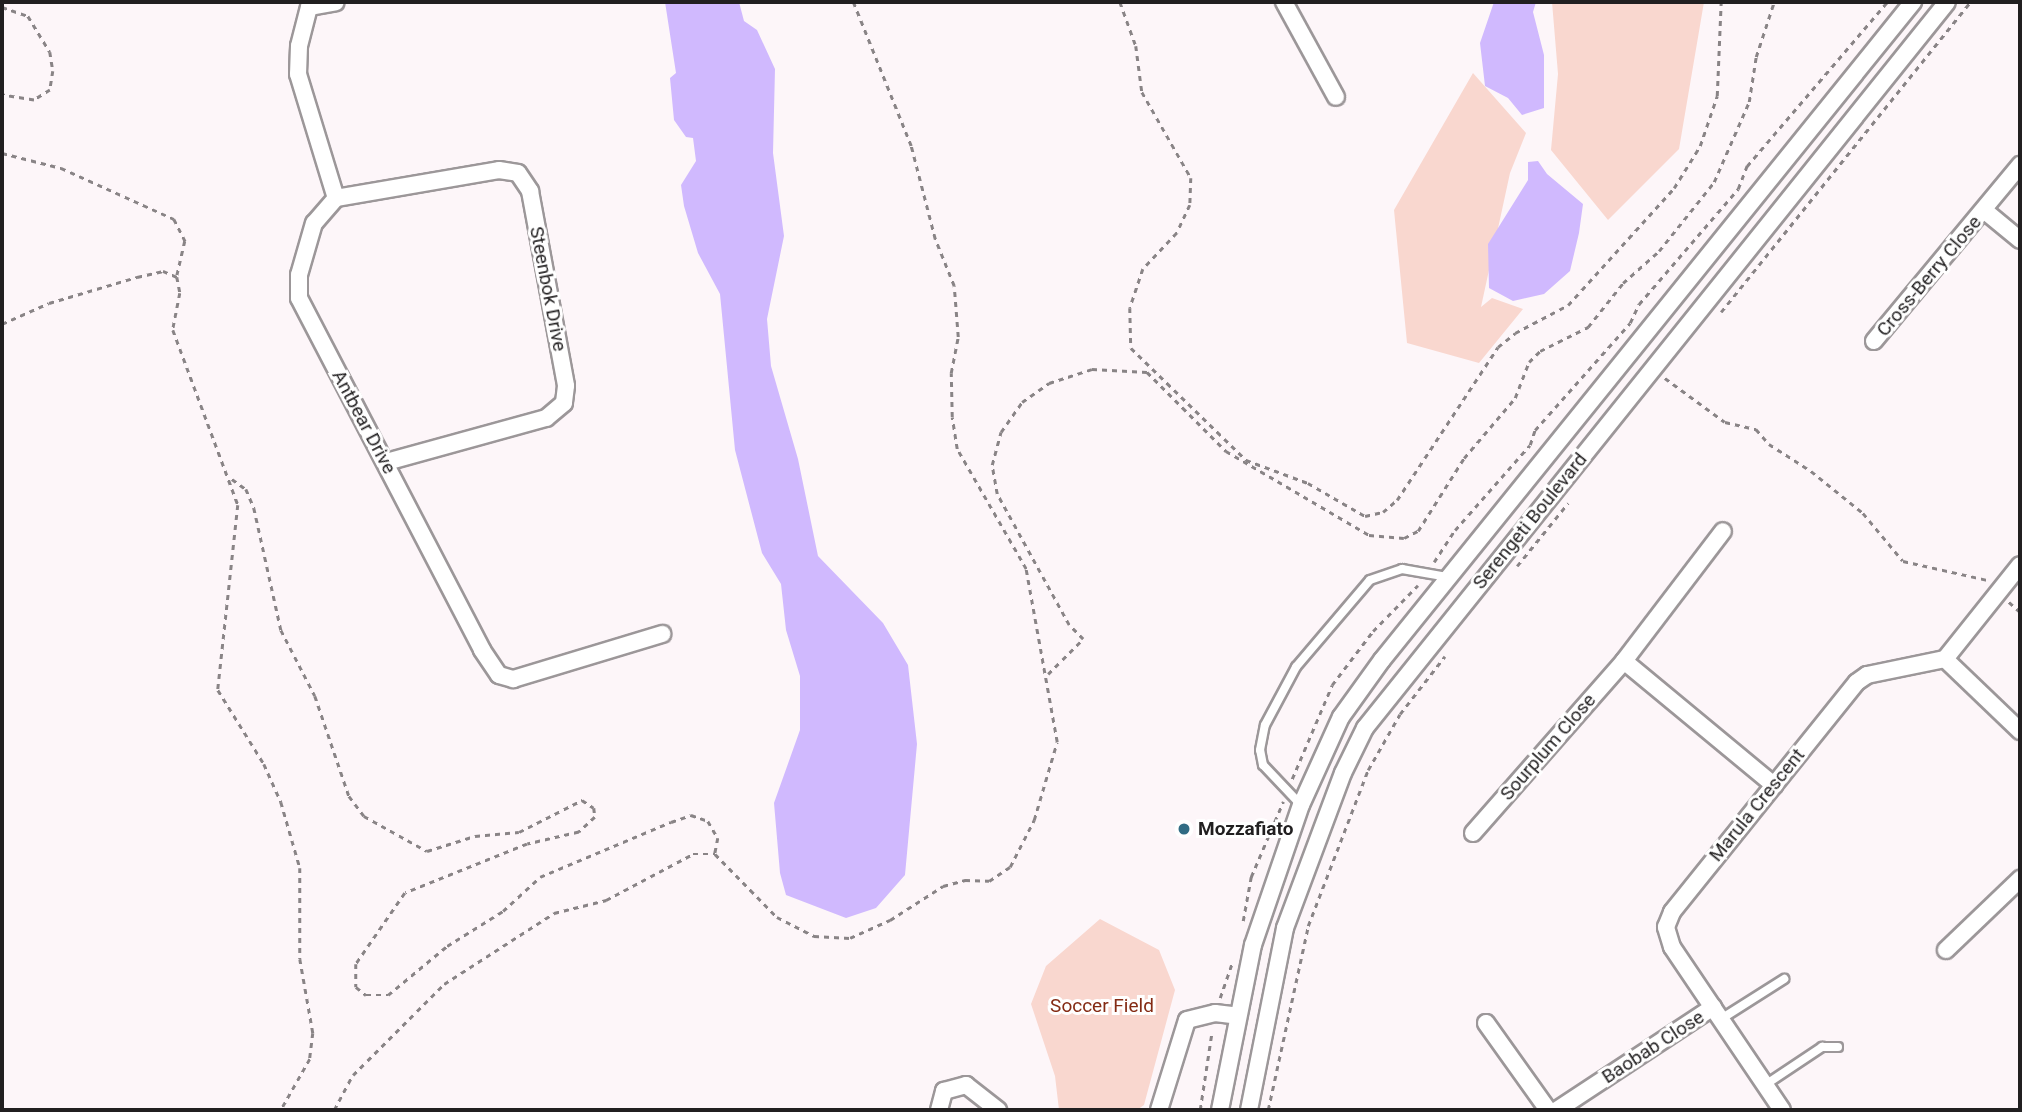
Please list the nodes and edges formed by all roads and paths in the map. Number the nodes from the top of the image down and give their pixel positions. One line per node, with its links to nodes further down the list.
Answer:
1 (336, 2): 10 (street)
2 (853, 2): 40 (path)
3 (1120, 2): 5 (path)
4 (1284, 2): 13 (street)
5 (1721, 2)
6 (1774, 2): 40 (path)
7 (1913, 2): 33 (street, Serengeti Boulevard)
8 (1947, 2): 24 (street, Serengeti Boulevard)
9 (1970, 2): 20 (path)
10 (305, 4): 16 (street)
11 (2, 7): 12 (path)
12 (2, 95)
13 (1336, 97)
14 (2, 153): 19 (path)
15 (2020, 164): 17 (street, Cross-Berry Close)
16 (336, 198): 27 (street, Antbear Drive); 27 (street, Steenbok Drive)
17 (1985, 211): 18 (street, Cross-Berry Close); 22 (street, Cross-Berry Close)
18 (2020, 240)
19 (177, 277): 21 (path); 28 (path)
20 (1717, 316)
21 (2, 324)
22 (1874, 341)
23 (1675, 368): 25 (path)
24 (1650, 370): 25 (path); 60 (street, Serengeti Boulevard)
25 (1666, 379): 26 (path); 34 (path)
26 (1658, 389)
27 (386, 462): 36 (street, Antbear Drive)
28 (232, 479): 45 (path); 54 (path)
29 (1574, 494): 32 (path)
30 (1723, 531): 39 (street, Sourplum Close)
31 (2020, 565): 34 (street)
32 (1516, 568)
33 (1449, 577): 43 (street, Serengeti Boulevard); 43 (lane)
34 (2003, 584): 35 (path); 38 (street)
35 (2020, 612)
36 (662, 634)
37 (1448, 651): 61 (path)
38 (1945, 659): 41 (street); 42 (street, Marula Crescent)
39 (1624, 661): 42 (street); 44 (street, Sourplum Close)
40 (1047, 675): 45 (path)
41 (2020, 731)
42 (1774, 785): 49 (street, Marula Crescent)
43 (1301, 805): 50 (street, Serengeti Boulevard)
44 (1472, 834)
45 (715, 854): 55 (path)
46 (2020, 879): 47 (street)
47 (1946, 950)
48 (1784, 979): 49 (lane)
49 (1717, 1013): 53 (street, Marula Crescent); 63 (street, Baobab Close)
50 (1238, 1016): 58 (street); 59 (street, Serengeti Boulevard)
51 (1486, 1023): 62 (street)
52 (1838, 1047): 53 (lane)
53 (1765, 1086): 64 (street, Marula Crescent)
54 (281, 1110)
55 (334, 1110)
56 (939, 1110): 57 (street)
57 (998, 1110)
58 (1159, 1110)
59 (1220, 1110)
60 (1249, 1110)
61 (1269, 1110)
62 (1548, 1110)
63 (1557, 1110)
64 (1782, 1110)

